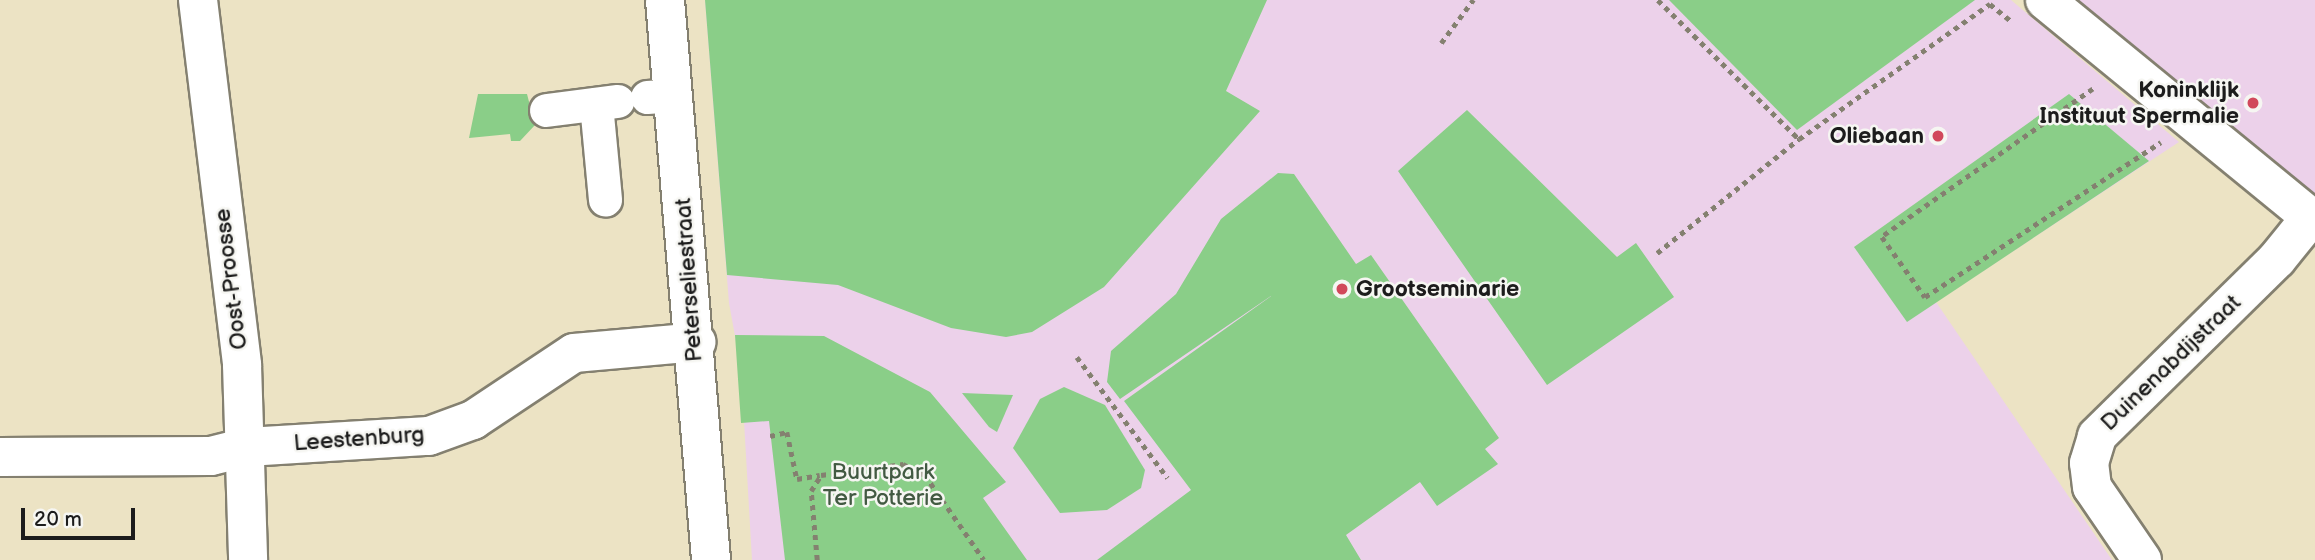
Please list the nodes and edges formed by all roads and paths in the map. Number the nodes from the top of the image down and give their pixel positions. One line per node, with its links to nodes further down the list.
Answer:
1 (198, 0): 23 (street, Oost-Proosse)
2 (665, 0): 11 (street, Peterseliestraat)
3 (1473, 0): 7 (path)
4 (1658, 0): 15 (path)
5 (2045, 0): 14 (street)
6 (2021, 29): 15 (path)
7 (1441, 43)
8 (2084, 80): 9 (path)
9 (2094, 89): 10 (path); 16 (path)
10 (2104, 96)
11 (633, 99): 12 (street); 17 (street); 20 (street, Peterseliestraat)
12 (546, 110)
13 (2152, 134): 16 (path)
14 (2208, 135): 16 (path); 18 (street)
15 (1799, 139): 19 (path)
16 (2162, 142)
17 (605, 200)
18 (2313, 219): 31 (street, Duinenabdijstraat)
19 (1657, 253)
20 (697, 342): 23 (street, Leestenburg); 28 (street, Peterseliestraat)
21 (1077, 357): 26 (path)
22 (770, 436): 25 (path)
23 (247, 447): 24 (street, Leestenburg); 27 (street, Oost-Proosse)
24 (0, 457)
25 (821, 475): 29 (path); 30 (path)
26 (1168, 478)
27 (248, 560)
28 (711, 560)
29 (817, 560)
30 (984, 560)
31 (2141, 560)

